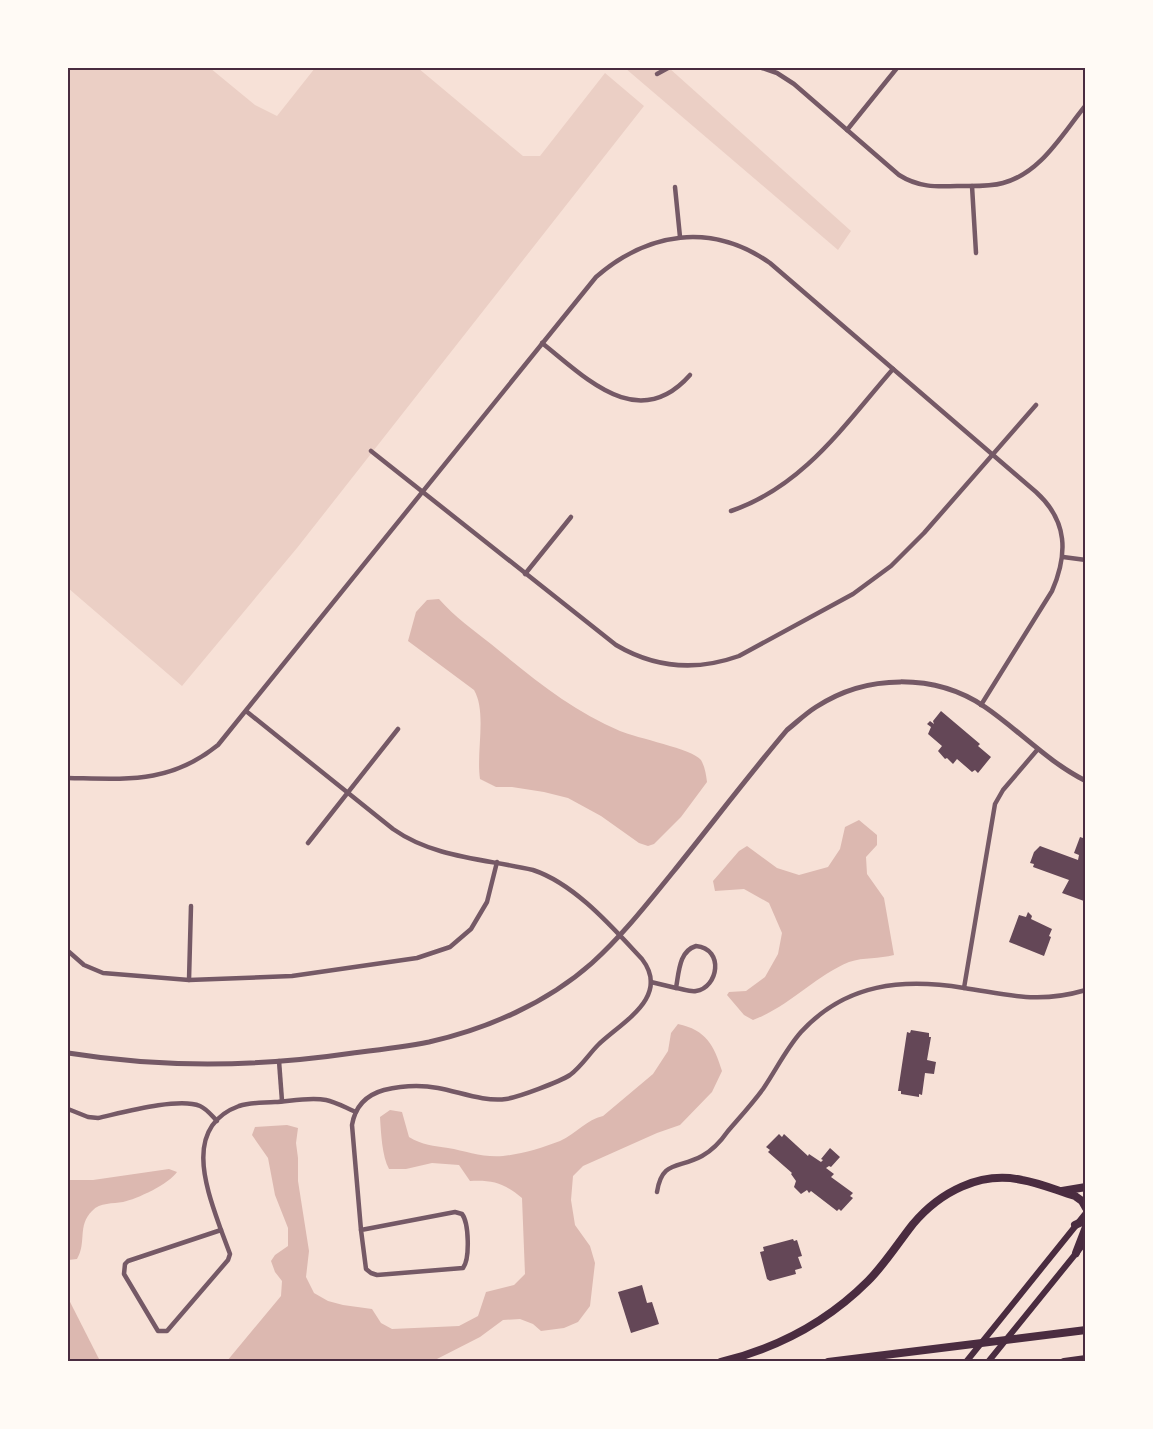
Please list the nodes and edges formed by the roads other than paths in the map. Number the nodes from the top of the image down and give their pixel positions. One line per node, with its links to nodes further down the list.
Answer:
1 (668, 68): 4 (street)
2 (762, 68): 6 (street)
3 (897, 68): 6 (street)
4 (657, 74)
5 (1086, 105): 7 (street)
6 (847, 130): 7 (street)
7 (972, 186): 10 (street)
8 (675, 187): 9 (street)
9 (680, 237): 11 (street); 12 (street)
10 (976, 253)
11 (542, 342): 13 (street); 17 (street)
12 (893, 369): 16 (street); 18 (street)
13 (690, 375)
14 (1036, 405): 16 (street)
15 (371, 451): 17 (street)
16 (993, 454): 20 (street); 22 (street)
17 (422, 492): 22 (street); 24 (street)
18 (731, 511)
19 (571, 517): 22 (street)
20 (1063, 557): 21 (street); 23 (street)
21 (1086, 560)
22 (525, 574)
23 (981, 705): 26 (street); 33 (street)
24 (246, 711): 27 (street); 29 (street)
25 (398, 729): 29 (street)
26 (1038, 749): 28 (street); 38 (street)
27 (68, 778)
28 (1086, 781)
29 (348, 793): 30 (street); 31 (street)
30 (308, 843)
31 (497, 862): 33 (street); 35 (street)
32 (191, 906): 35 (street)
33 (619, 936): 36 (street); 41 (street)
34 (68, 951): 35 (street)
35 (189, 980)
36 (651, 982): 37 (street); 44 (street)
37 (676, 988): 37 (street)
38 (964, 988): 39 (street); 47 (street)
39 (1086, 990)
40 (68, 1053): 41 (street)
41 (279, 1061): 42 (street)
42 (282, 1101): 44 (street); 45 (street)
43 (68, 1109): 45 (street)
44 (356, 1112): 54 (street)
45 (217, 1121): 53 (street)
46 (1086, 1187): 48 (highway)
47 (657, 1192)
48 (1060, 1192): 49 (highway); 59 (highway)
49 (1086, 1210): 51 (main road)
50 (1086, 1220): 51 (highway)
51 (1076, 1225): 61 (main road)
52 (1086, 1227): 56 (highway)
53 (221, 1230): 53 (street)
54 (361, 1230): 54 (street)
55 (1086, 1241): 56 (main road)
56 (1076, 1253): 62 (main road)
57 (1086, 1330): 60 (highway)
58 (1086, 1359): 63 (highway)
59 (721, 1362)
60 (828, 1362)
61 (966, 1362)
62 (988, 1362)
63 (1064, 1362)

